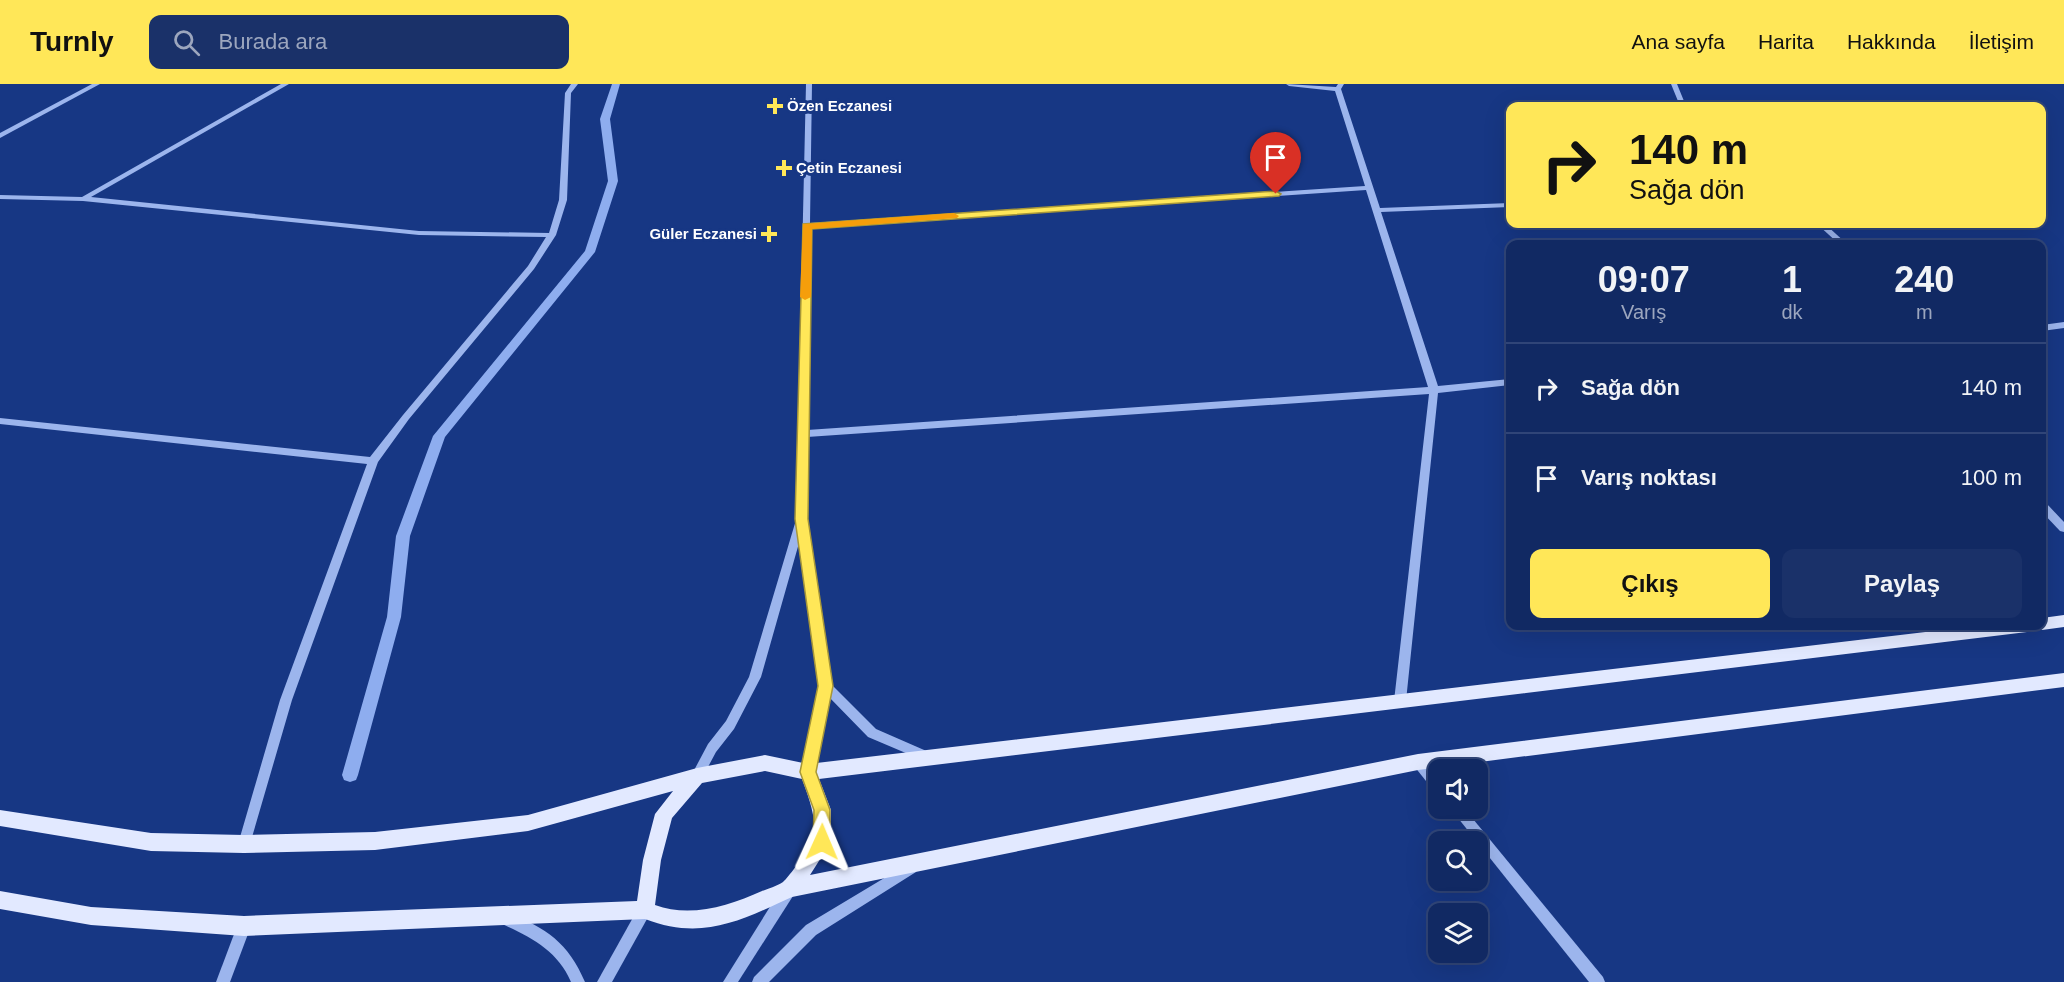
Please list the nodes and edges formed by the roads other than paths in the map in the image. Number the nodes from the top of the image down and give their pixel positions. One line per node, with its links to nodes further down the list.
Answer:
1 (97, 84): 9 (street)
2 (286, 84): 12 (street)
3 (575, 84): 17 (street)
4 (809, 84): 15 (street)
5 (1289, 84): 7 (street)
6 (1674, 84): 8 (street)
7 (1339, 86): 10 (street)
8 (1681, 102)
9 (0, 136)
10 (1369, 188): 14 (street); 15 (street)
11 (0, 197): 12 (street)
12 (83, 200): 17 (street)
13 (1506, 205): 14 (street)
14 (1377, 210): 22 (street)
15 (806, 226): 24 (street)
16 (1825, 228): 18 (street)
17 (552, 235): 25 (street)
18 (1839, 240)
19 (2064, 326): 20 (street)
20 (2046, 327)
21 (1506, 382): 22 (street)
22 (1434, 390): 24 (street); 34 (street)
23 (0, 421): 25 (street)
24 (803, 434): 27 (street)
25 (373, 461): 42 (street)
26 (2046, 510): 28 (street)
27 (801, 519): 33 (street); 39 (street)
28 (2064, 528)
29 (2064, 621): 30 (main road)
30 (2046, 623)
31 (1994, 630): 34 (main road)
32 (2064, 680): 36 (main road)
33 (825, 686): 35 (street); 37 (street)
34 (1400, 701): 35 (main road)
35 (930, 758): 37 (main road)
36 (1418, 762): 38 (street); 43 (main road)
37 (808, 772): 39 (main road); 44 (main road)
38 (1428, 774)
39 (697, 776): 42 (main road); 46 (main road)
40 (0, 818): 42 (main road)
41 (1465, 819): 54 (street)
42 (244, 844)
43 (921, 862): 44 (main road); 53 (street)
44 (790, 888): 46 (main road); 52 (street)
45 (0, 900): 48 (main road)
46 (645, 910): 47 (main road); 51 (street)
47 (504, 917): 48 (main road); 50 (street)
48 (244, 926): 49 (street)
49 (223, 982)
50 (578, 982)
51 (604, 982)
52 (730, 982)
53 (759, 982)
54 (1598, 982)

